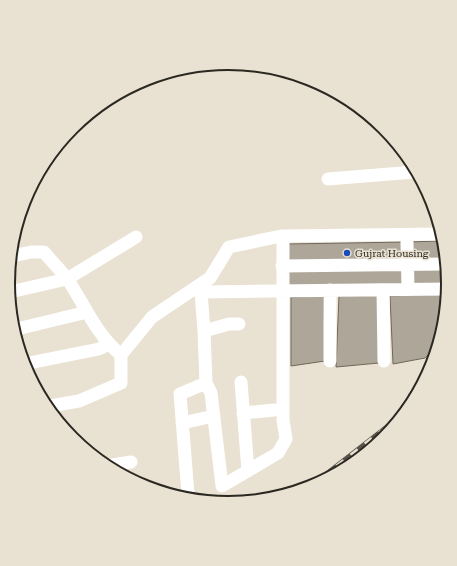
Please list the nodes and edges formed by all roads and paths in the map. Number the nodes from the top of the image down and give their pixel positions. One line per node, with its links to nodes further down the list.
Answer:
1 (411, 172): 2 (street)
2 (328, 179)
3 (436, 234): 4 (street)
4 (281, 236): 10 (street); 12 (street)
5 (136, 237): 11 (street)
6 (407, 242): 9 (street)
7 (17, 255): 11 (street)
8 (441, 264): 9 (street)
9 (407, 265): 10 (street); 13 (street)
10 (282, 266): 15 (street)
11 (67, 279): 18 (street); 19 (street)
12 (202, 288): 15 (street); 22 (street); 24 (street)
13 (408, 289): 14 (street); 17 (street)
14 (442, 289)
15 (283, 290): 16 (street); 37 (street)
16 (330, 290): 17 (street); 25 (street)
17 (383, 290): 26 (street)
18 (15, 291)
19 (87, 312): 21 (street); 23 (street)
20 (239, 324): 22 (street)
21 (20, 329)
22 (204, 330): 29 (street)
23 (109, 344): 24 (street); 27 (street)
24 (121, 355): 30 (street)
25 (330, 361)
26 (384, 361)
27 (30, 363)
28 (241, 382): 32 (street)
29 (206, 383): 33 (street); 34 (street)
30 (53, 405)
31 (274, 410): 32 (street)
32 (243, 413): 37 (street)
33 (214, 416): 34 (street); 37 (street)
34 (182, 423): 38 (street)
35 (131, 462): 36 (street)
36 (116, 464)
37 (248, 471)
38 (188, 492)

